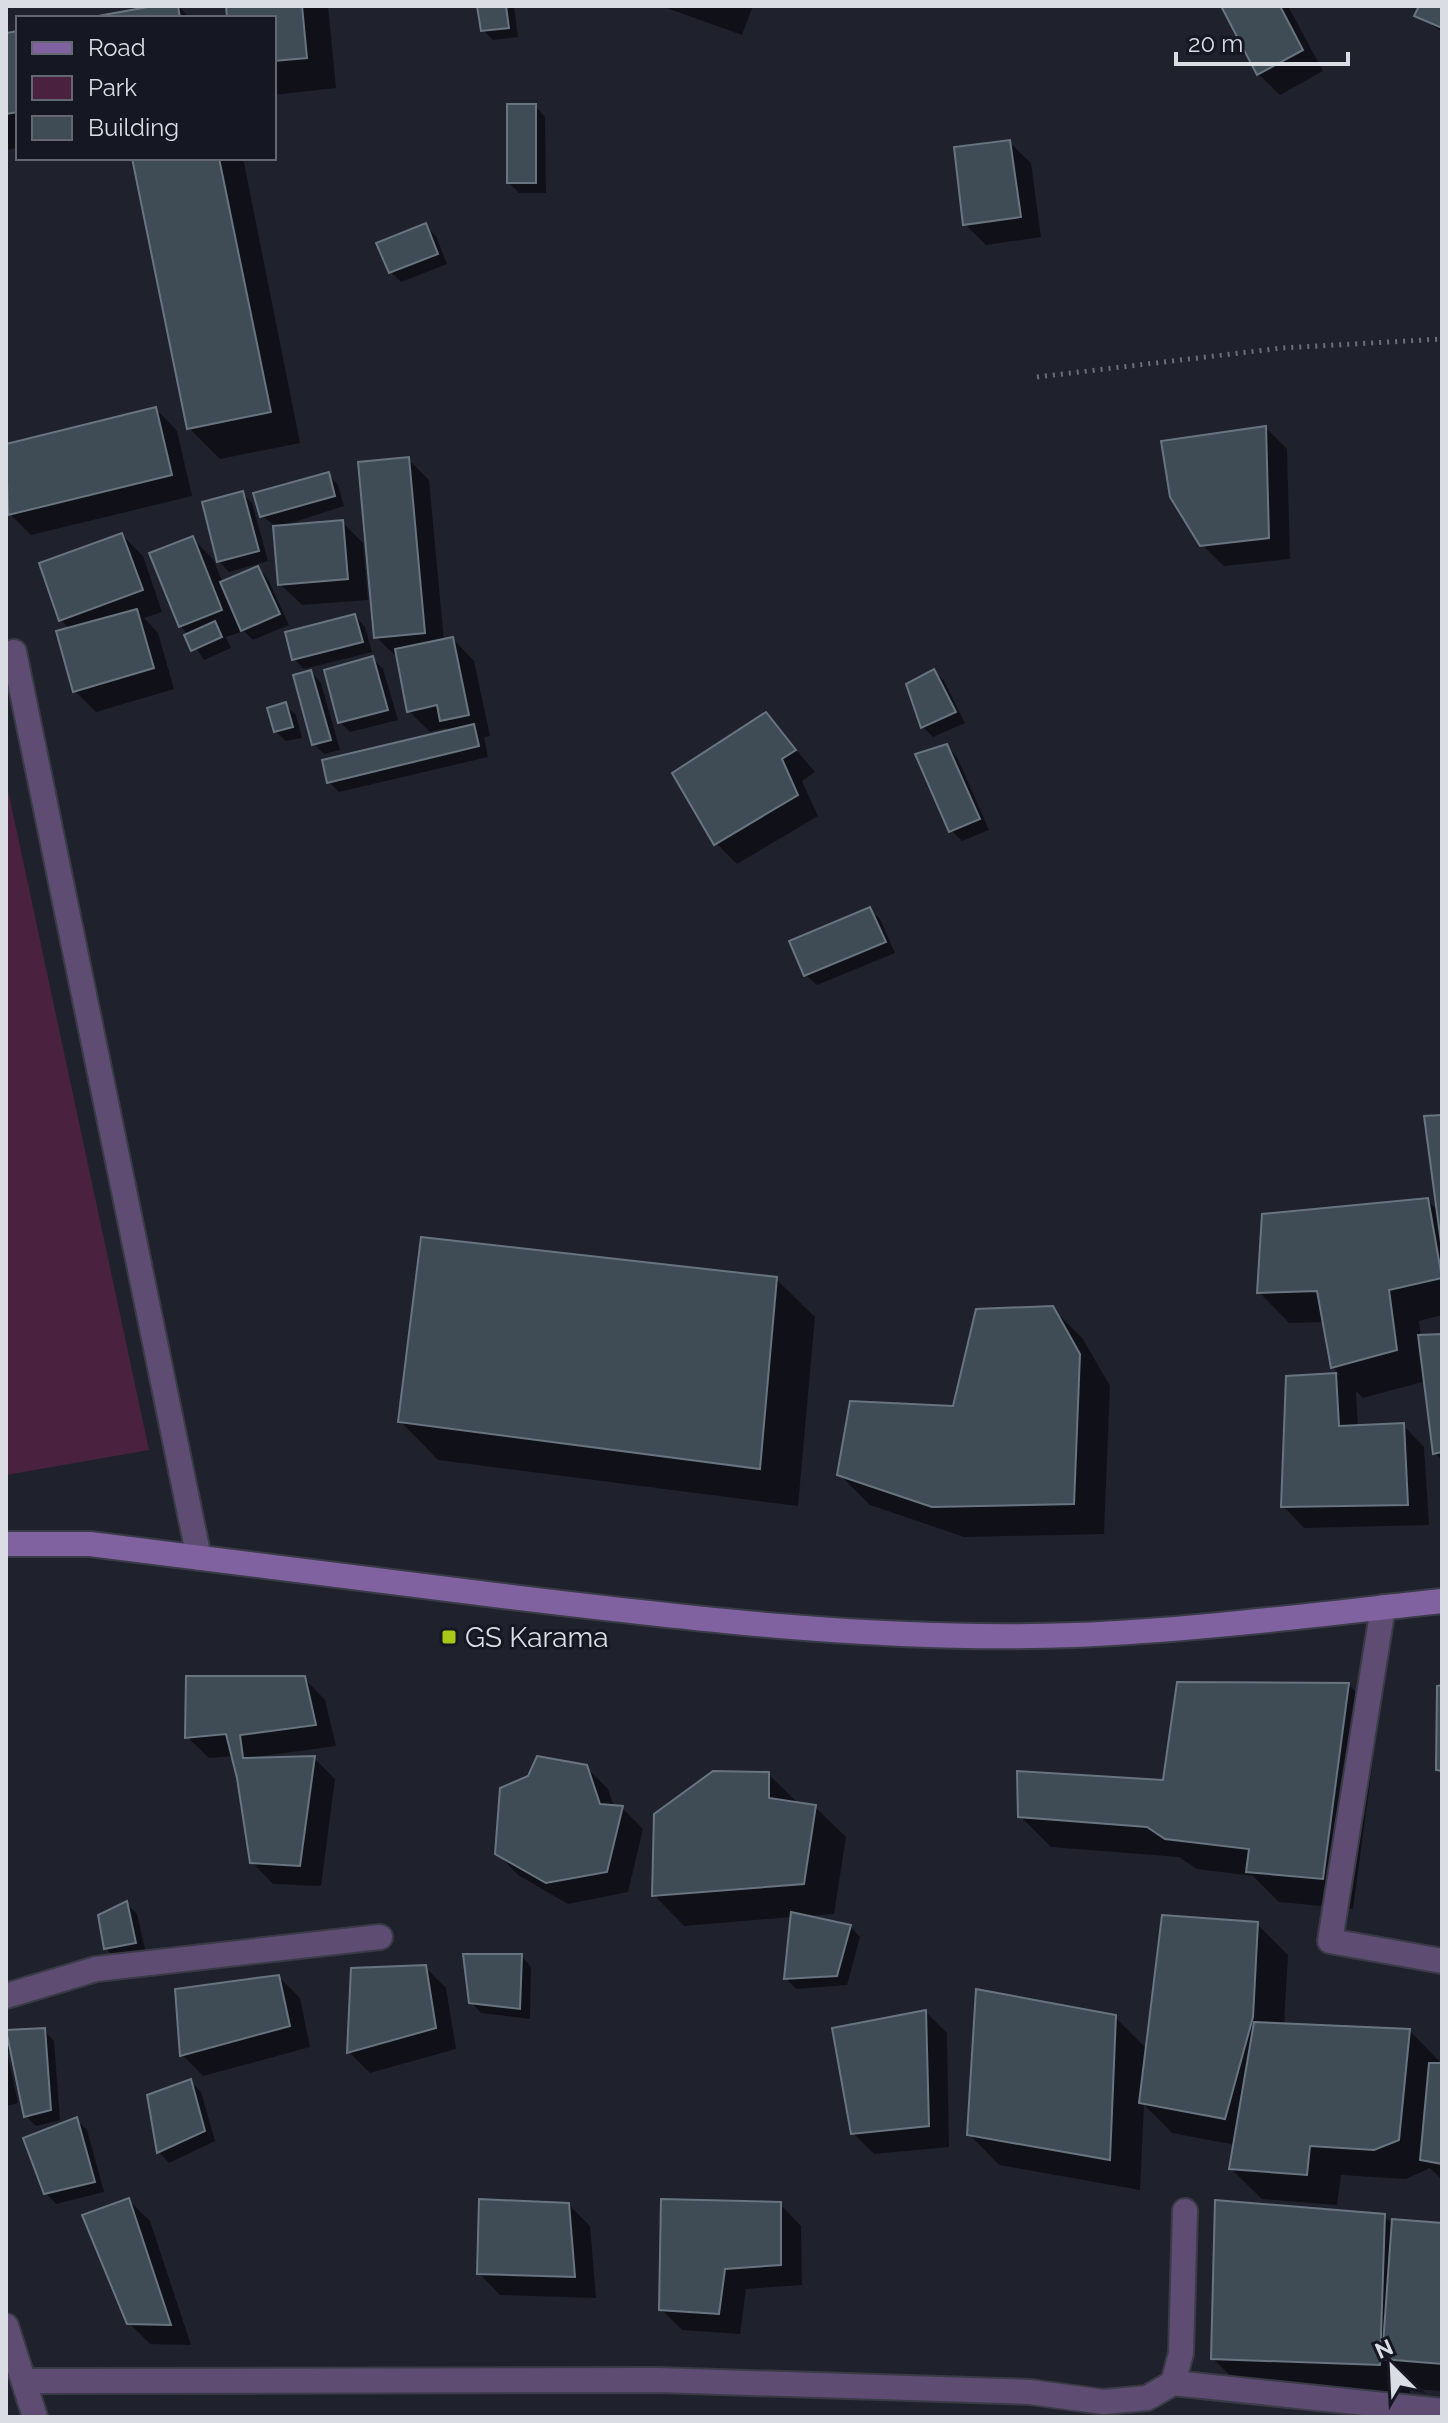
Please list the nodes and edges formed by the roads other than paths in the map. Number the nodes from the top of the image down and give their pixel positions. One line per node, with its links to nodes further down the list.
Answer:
1 (14, 652): 3 (street)
2 (6, 1544): 3 (main road)
3 (199, 1558): 5 (main road)
4 (1442, 1601): 5 (main road)
5 (1383, 1607): 7 (street)
6 (380, 1937): 8 (street)
7 (1442, 1961)
8 (6, 1996)
9 (1185, 2211): 12 (street)
10 (6, 2326): 11 (street)
11 (15, 2368): 13 (street); 15 (street)
12 (1173, 2383): 13 (street); 14 (street)
13 (1148, 2408)
14 (1442, 2411)
15 (35, 2417)

